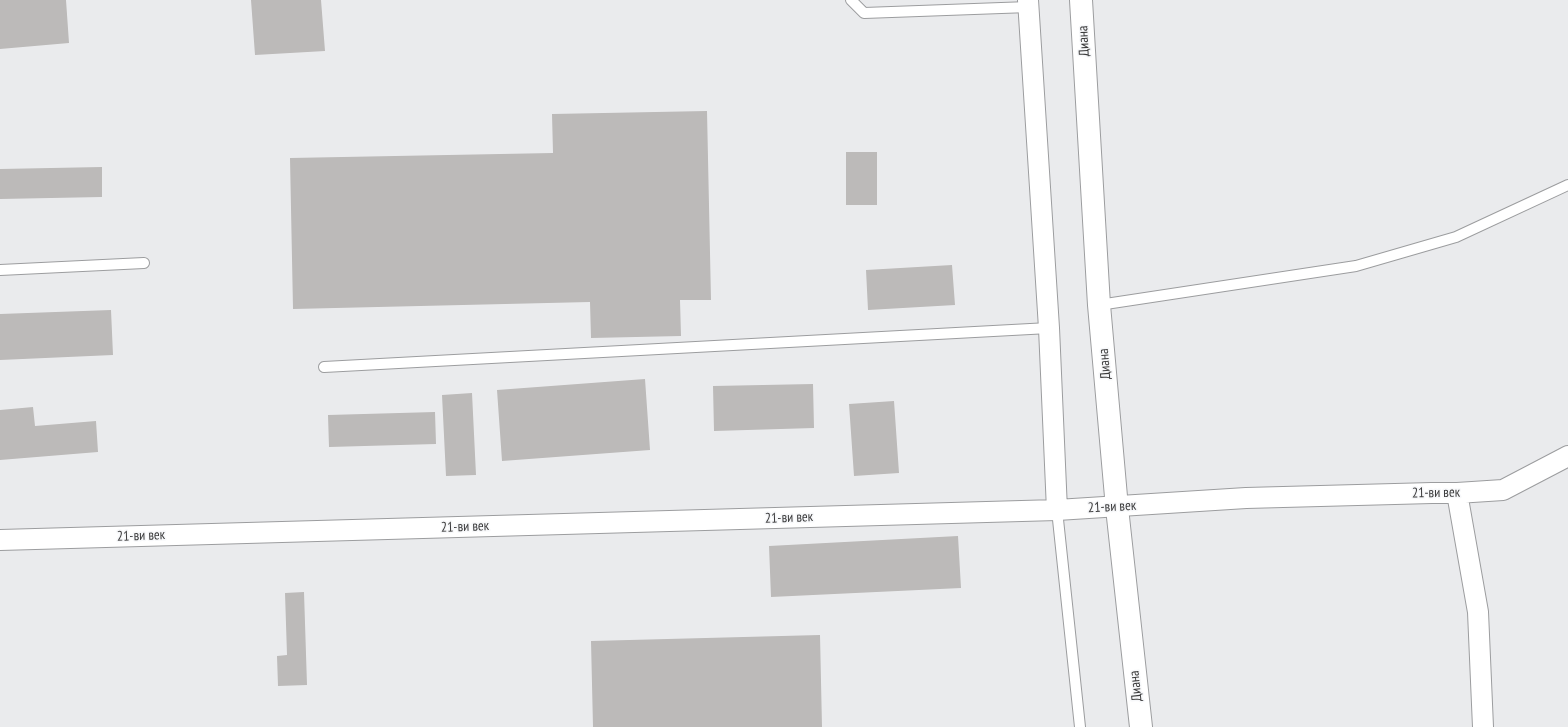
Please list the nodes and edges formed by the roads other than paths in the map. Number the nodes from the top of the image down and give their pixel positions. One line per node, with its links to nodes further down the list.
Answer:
1 (851, 0): 3 (lane)
2 (1081, 0): 7 (main road, Диана)
3 (1028, 4): 8 (street)
4 (1568, 185): 7 (lane)
5 (144, 263): 6 (lane)
6 (0, 270)
7 (1099, 305): 12 (main road, Диана)
8 (1050, 328): 9 (lane); 13 (street)
9 (324, 367)
10 (1568, 456): 11 (street, 21-ви век)
11 (1457, 493): 12 (street, 21-ви век); 17 (street)
12 (1117, 508): 13 (street, 21-ви век); 16 (main road, Диана)
13 (1057, 510): 14 (street, 21-ви век); 15 (lane)
14 (0, 540)
15 (1080, 727)
16 (1141, 727)
17 (1483, 727)

